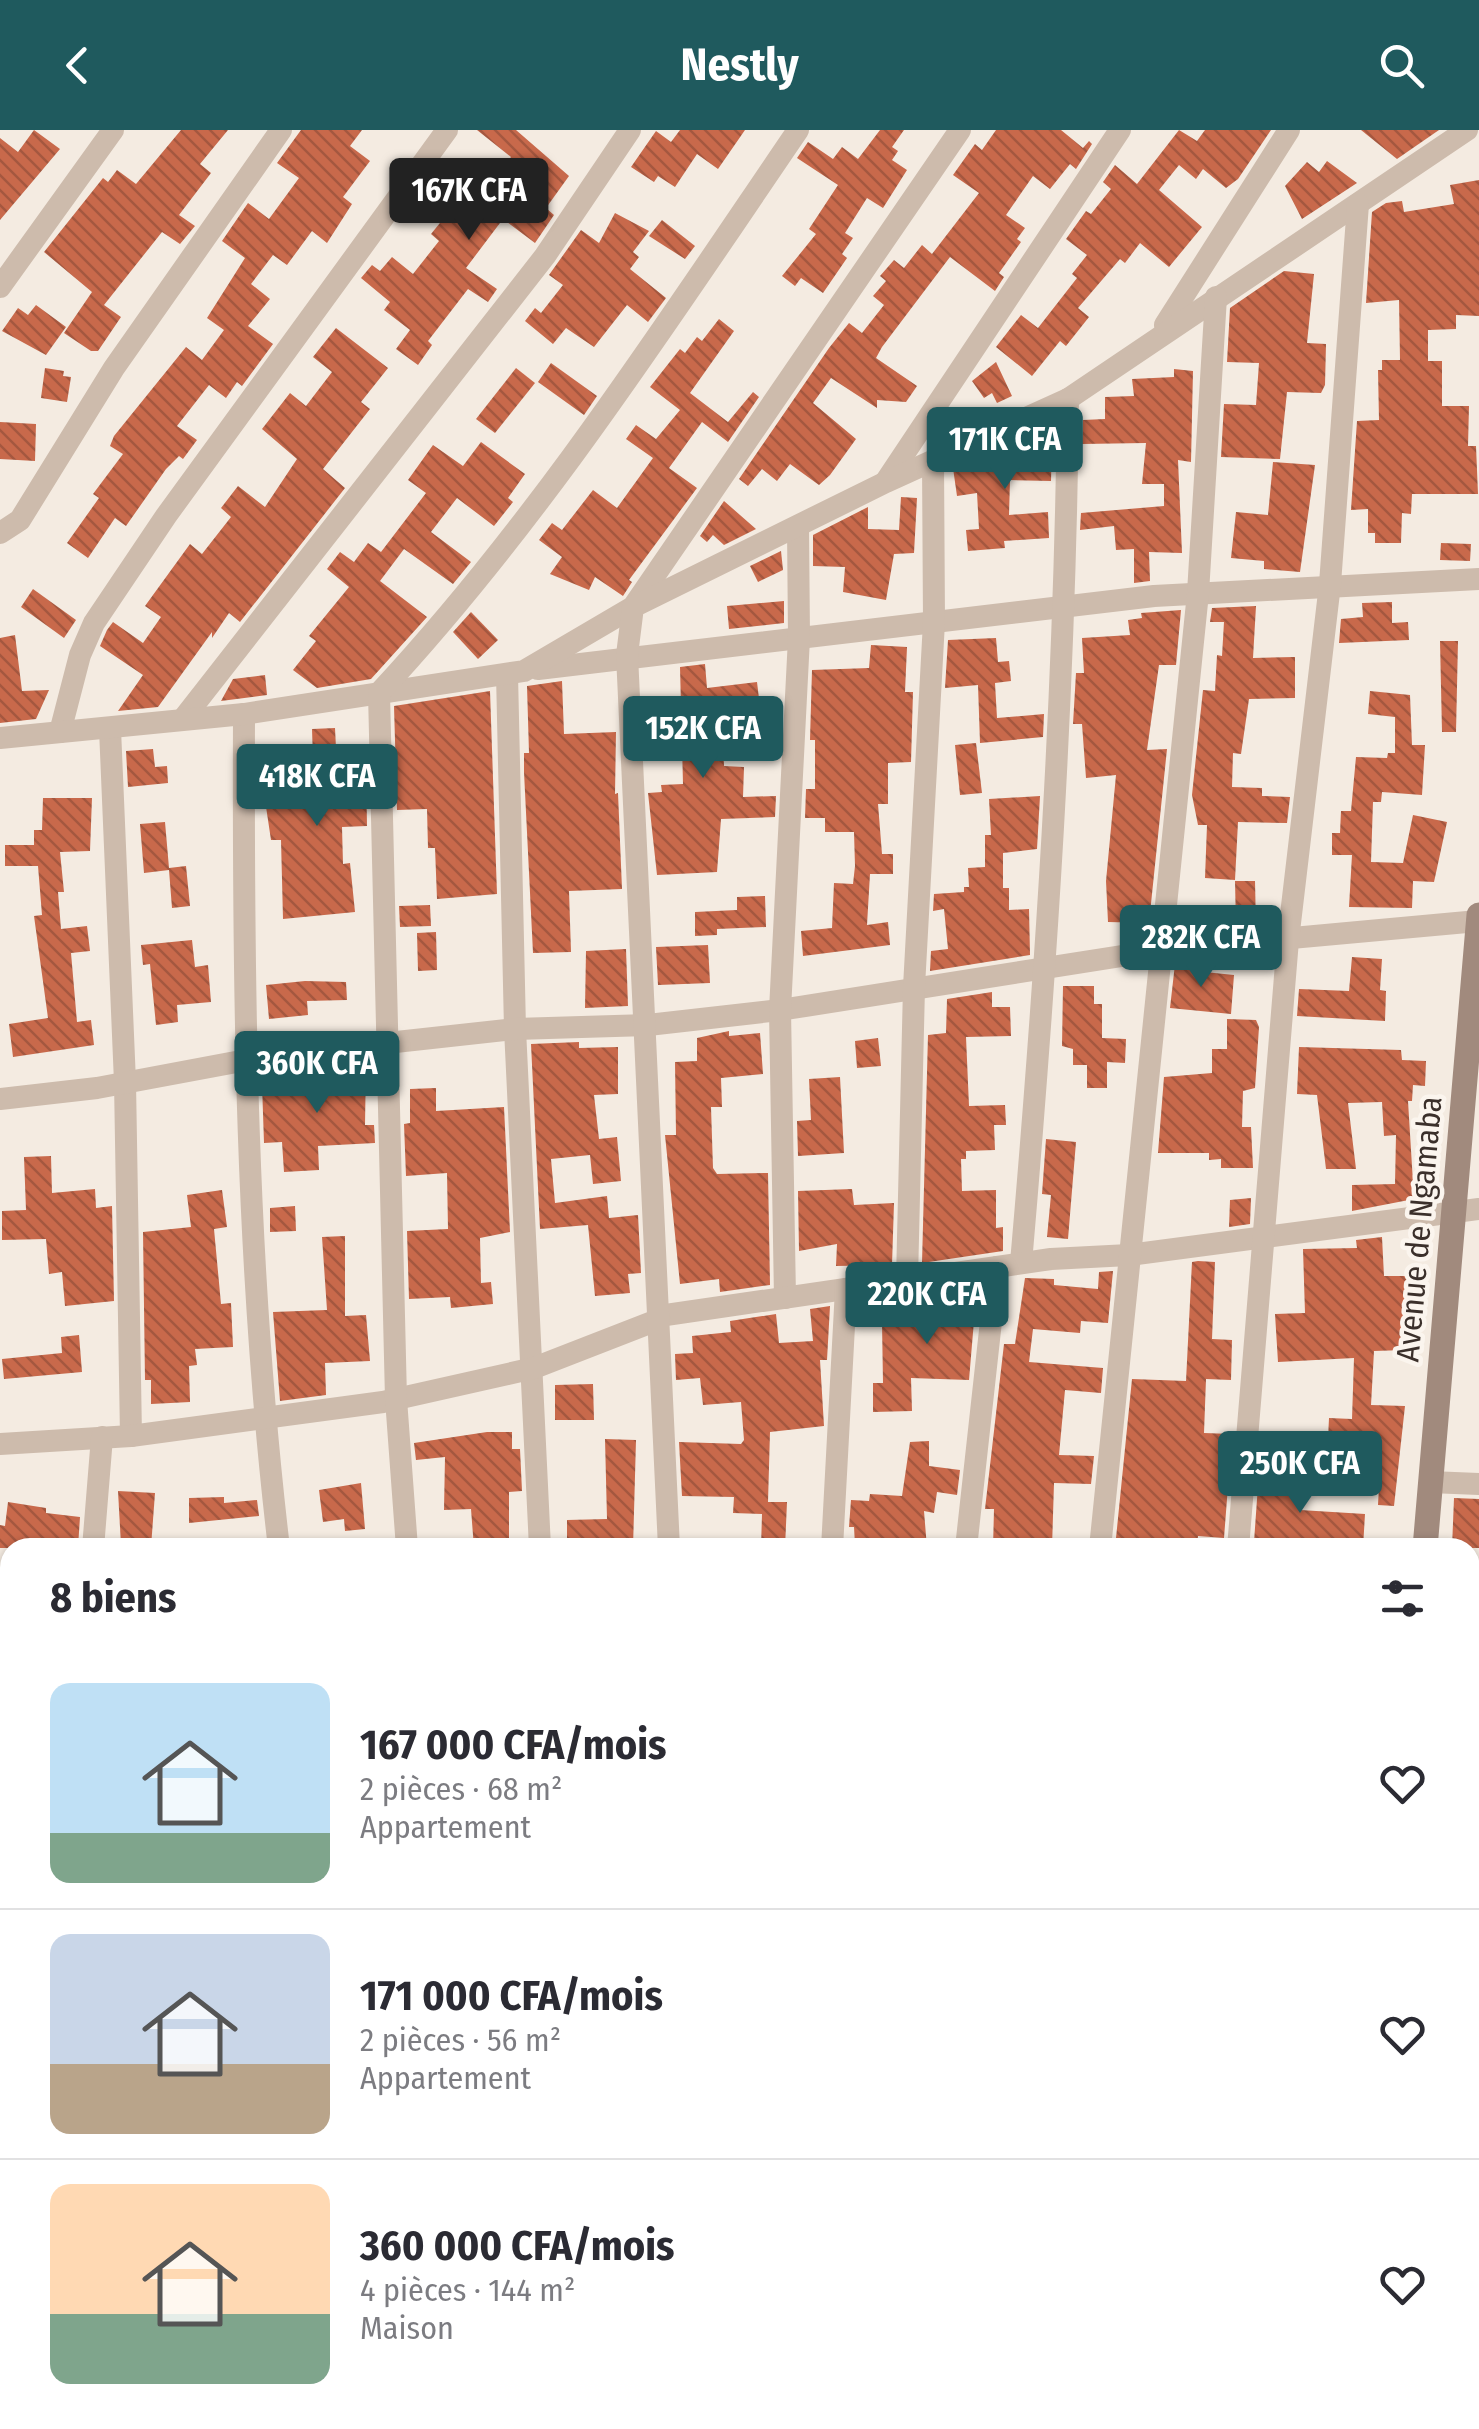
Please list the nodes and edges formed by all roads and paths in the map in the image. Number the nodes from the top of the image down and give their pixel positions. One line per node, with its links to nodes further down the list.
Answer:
1 (113, 130): 11 (street)
2 (281, 130): 18 (street)
3 (447, 130): 32 (street)
4 (630, 130): 30 (street)
5 (798, 130): 28 (street)
6 (960, 130): 22 (street)
7 (1120, 130): 16 (street)
8 (1289, 130): 13 (street)
9 (1467, 130): 10 (street)
10 (1358, 204): 12 (street); 20 (street)
11 (0, 287)
12 (1216, 297): 13 (street); 21 (street)
13 (1160, 332): 14 (street)
14 (1068, 399): 15 (street); 23 (street)
15 (934, 460): 16 (street); 24 (street)
16 (886, 482): 17 (street)
17 (798, 527): 22 (street); 25 (street)
18 (0, 532)
19 (1479, 579): 20 (street)
20 (1330, 584): 21 (street); 35 (street)
21 (1198, 593): 23 (street); 36 (street)
22 (633, 607): 26 (street); 27 (street)
23 (1066, 607): 24 (street); 37 (street)
24 (934, 622): 25 (street); 38 (street)
25 (798, 638): 26 (street); 39 (street)
26 (627, 655): 27 (street); 40 (street)
27 (516, 672): 28 (street); 41 (street)
28 (379, 693): 29 (street); 42 (street)
29 (244, 714): 30 (street); 43 (street)
30 (184, 719): 31 (street)
31 (110, 729): 32 (street); 44 (street)
32 (60, 732): 33 (street)
33 (0, 738)
34 (1479, 918): 35 (street); 46 (street, Avenue de Ngamaba)
35 (1288, 940): 36 (street); 47 (street)
36 (1160, 950): 37 (street); 48 (street)
37 (1046, 967): 38 (street); 49 (street)
38 (914, 988): 39 (street); 51 (street)
39 (780, 1010): 40 (street); 53 (street)
40 (648, 1025): 41 (street); 54 (street)
41 (515, 1029): 42 (street); 55 (street)
42 (385, 1043): 43 (street); 56 (street)
43 (244, 1062): 44 (street); 57 (street)
44 (125, 1082): 45 (street); 58 (street)
45 (0, 1099)
46 (1467, 1210): 47 (street); 61 (street, Avenue de Ngamaba)
47 (1264, 1236): 48 (street); 71 (street)
48 (1129, 1255): 49 (street); 70 (street)
49 (1021, 1263): 50 (street)
50 (997, 1267): 51 (street); 69 (street)
51 (907, 1280): 52 (street)
52 (846, 1289): 53 (street); 68 (street)
53 (785, 1298): 54 (street)
54 (660, 1318): 55 (street); 67 (street)
55 (534, 1368): 56 (street); 66 (street)
56 (396, 1399): 57 (street); 65 (street)
57 (264, 1419): 58 (street); 64 (street)
58 (131, 1436): 59 (street)
59 (102, 1437): 60 (street); 63 (street)
60 (0, 1444)
61 (1430, 1482): 62 (street); 72 (street, Avenue de Ngamaba)
62 (1479, 1484)
63 (94, 1538)
64 (279, 1538)
65 (406, 1538)
66 (540, 1538)
67 (669, 1538)
68 (833, 1538)
69 (967, 1538)
70 (1101, 1538)
71 (1239, 1538)
72 (1425, 1538)

